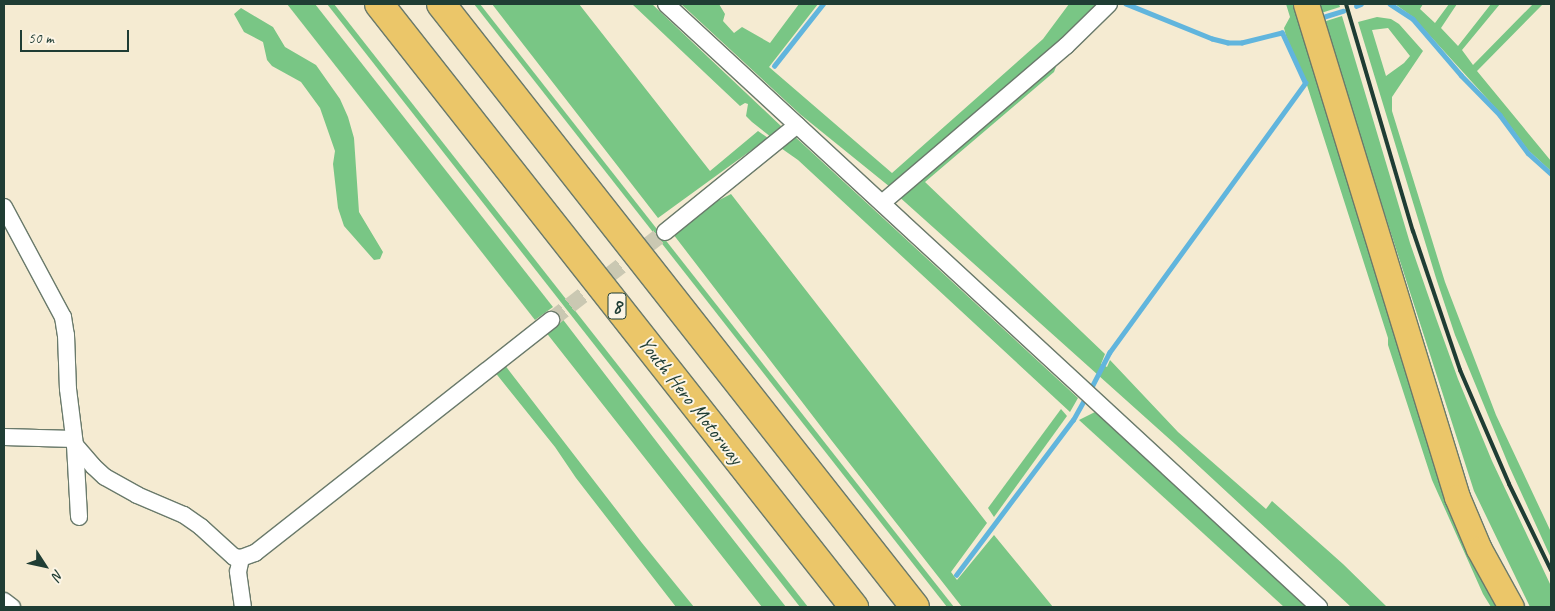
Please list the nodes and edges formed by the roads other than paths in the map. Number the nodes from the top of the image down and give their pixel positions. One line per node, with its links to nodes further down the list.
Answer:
1 (379, 4): 18 (highway, Youth Hero Motorway / 8)
2 (441, 4): 19 (highway, 8)
3 (666, 4): 6 (street)
4 (1109, 4): 7 (street)
5 (1306, 4): 21 (main road)
6 (797, 124): 7 (street); 9 (street)
7 (882, 203): 20 (street)
8 (4, 207): 12 (street)
9 (665, 232)
10 (551, 320): 14 (street)
11 (4, 437): 12 (street)
12 (75, 442): 13 (street); 14 (street)
13 (79, 517)
14 (241, 558): 17 (street)
15 (4, 601): 16 (street)
16 (12, 607)
17 (243, 607)
18 (854, 607)
19 (915, 607)
20 (1319, 607)
21 (1511, 607)

